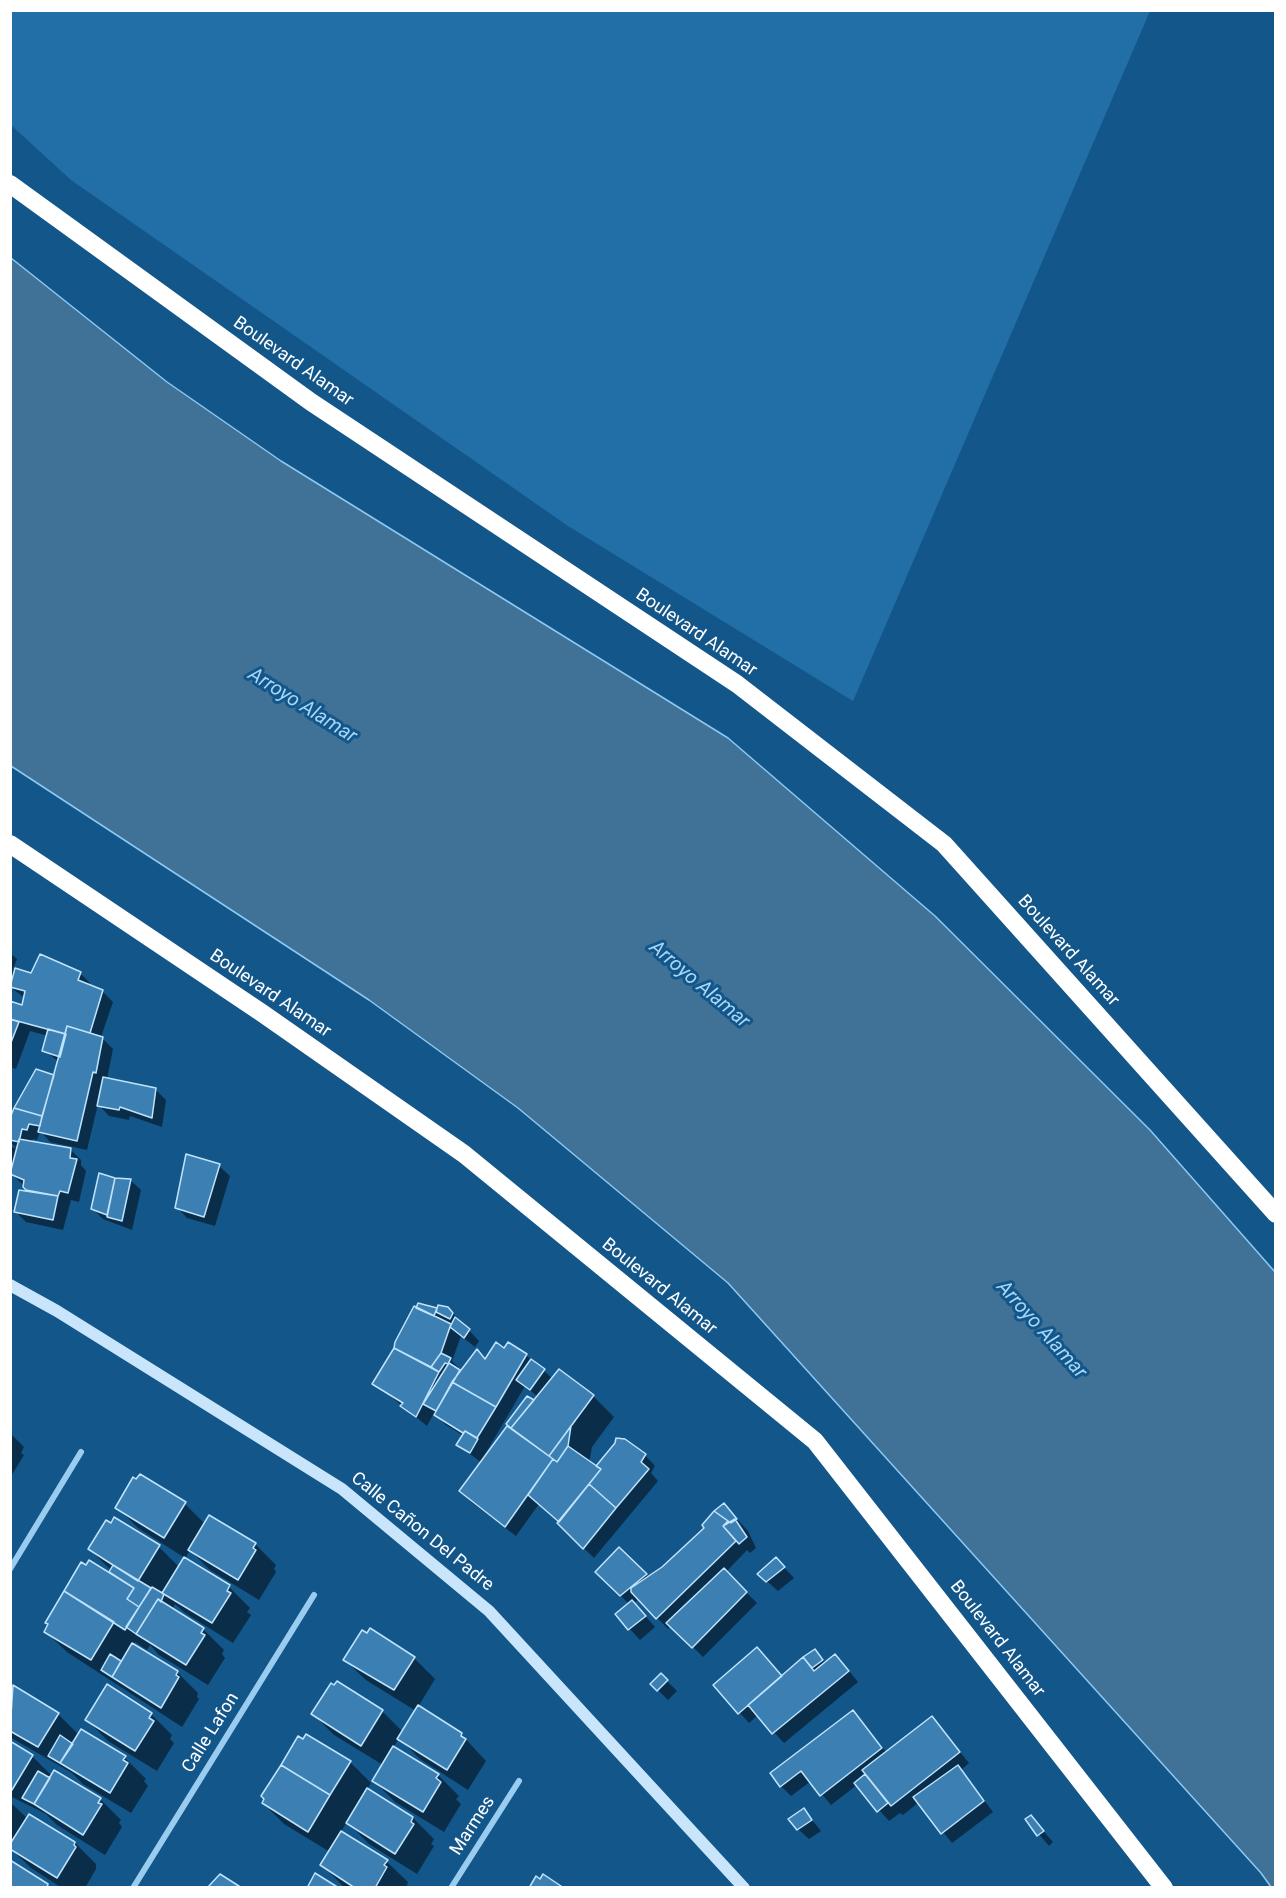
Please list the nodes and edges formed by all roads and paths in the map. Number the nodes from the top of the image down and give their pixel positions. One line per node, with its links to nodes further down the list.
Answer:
1 (10, 184): 3 (highway, Boulevard Alamar)
2 (10, 844): 12 (highway, Boulevard Alamar)
3 (1275, 1214)
4 (10, 1285): 11 (street, Calle Cañon Del Padre)
5 (81, 1452): 6 (street)
6 (10, 1569)
7 (314, 1595): 9 (street, Calle Lafon)
8 (519, 1781): 10 (street, Marmes)
9 (133, 1887)
10 (451, 1887)
11 (744, 1887)
12 (1164, 1887)

